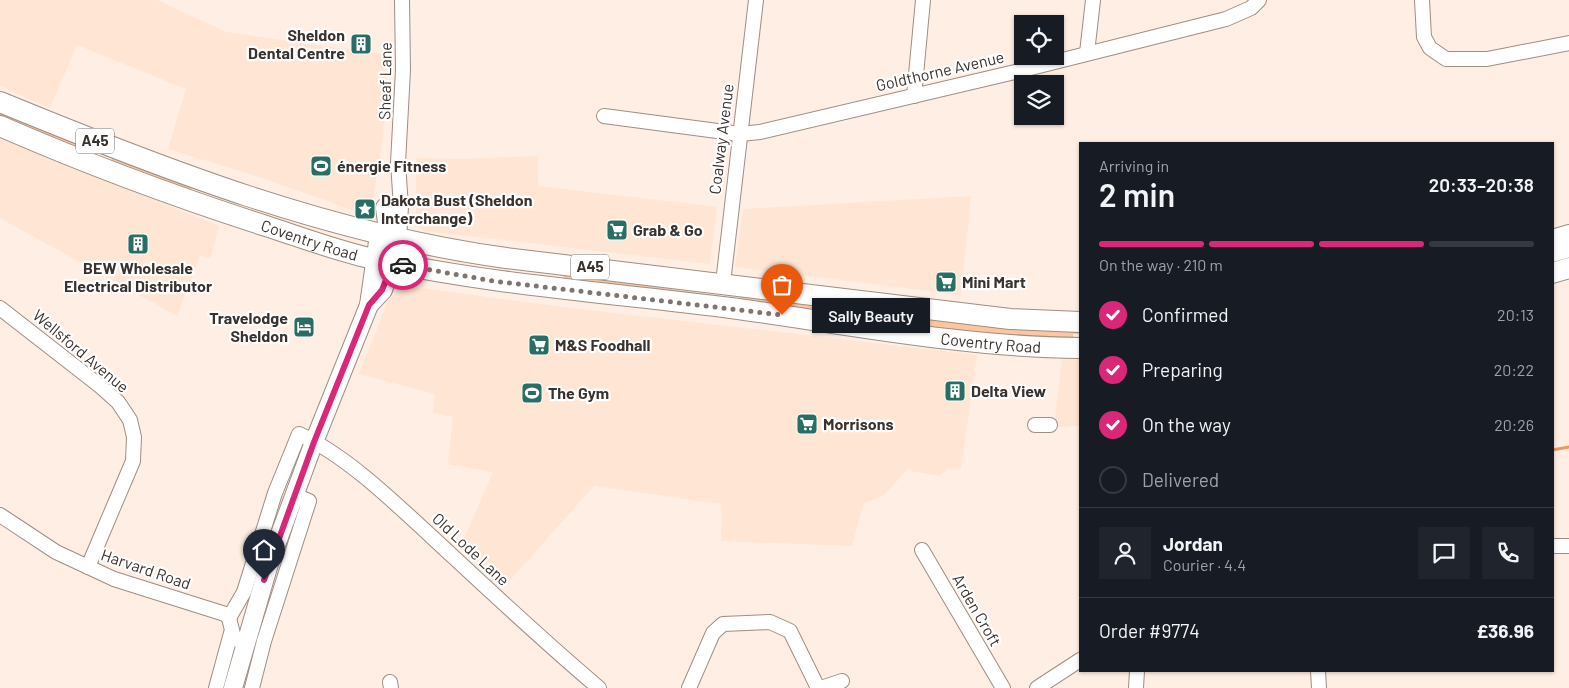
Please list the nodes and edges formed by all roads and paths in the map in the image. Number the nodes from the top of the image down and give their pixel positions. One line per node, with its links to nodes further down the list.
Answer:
1 (402, 0): 14 (street, Sheaf Lane)
2 (756, 0): 13 (street, Coalway Avenue)
3 (923, 0): 9 (street)
4 (1093, 0): 8 (street)
5 (1259, 0): 8 (street, Goldthorne Avenue)
6 (1422, 0): 7 (street)
7 (1569, 43)
8 (1086, 53): 9 (street, Goldthorne Avenue)
9 (914, 96): 13 (street, Goldthorne Avenue)
10 (0, 102): 18 (highway, A45)
11 (604, 116): 13 (street, Goldthorne Avenue)
12 (0, 126): 18 (highway, Coventry Road / A45)
13 (740, 134): 22 (street, Coalway Avenue)
14 (393, 208): 18 (highway)
15 (1569, 232): 16 (street)
16 (1554, 236)
17 (1569, 247): 19 (highway)
18 (387, 251): 22 (highway, Coventry Road / A45); 22 (highway, Coventry Road / A45); 28 (main road)
19 (1554, 251)
20 (1569, 268): 21 (highway)
21 (1554, 272)
22 (726, 295): 24 (highway, Coventry Road / A45); 25 (highway, Coventry Road)
23 (0, 308): 34 (street, Wellsford Avenue)
24 (1079, 322)
25 (1079, 348)
26 (1035, 425): 27 (street)
27 (1050, 425)
28 (314, 442): 29 (main road); 35 (street); 46 (street, Old Lode Lane)
29 (294, 495): 35 (main road); 45 (street)
30 (0, 514): 34 (street, Harvard Road)
31 (1554, 546): 32 (street)
32 (1569, 546)
33 (922, 550): 49 (street, Arden Croft)
34 (88, 567): 36 (street, Harvard Road)
35 (252, 594): 36 (street); 38 (main road)
36 (229, 618): 37 (street)
37 (231, 633): 38 (street); 43 (street)
38 (245, 644): 44 (main road)
39 (1079, 661): 50 (street)
40 (1138, 672): 51 (street)
41 (1318, 672): 52 (street)
42 (842, 681): 48 (street)
43 (216, 688)
44 (233, 688)
45 (252, 688)
46 (599, 688)
47 (690, 688): 48 (street)
48 (820, 688)
49 (1003, 688)
50 (1037, 688)
51 (1136, 688)
52 (1319, 688)

